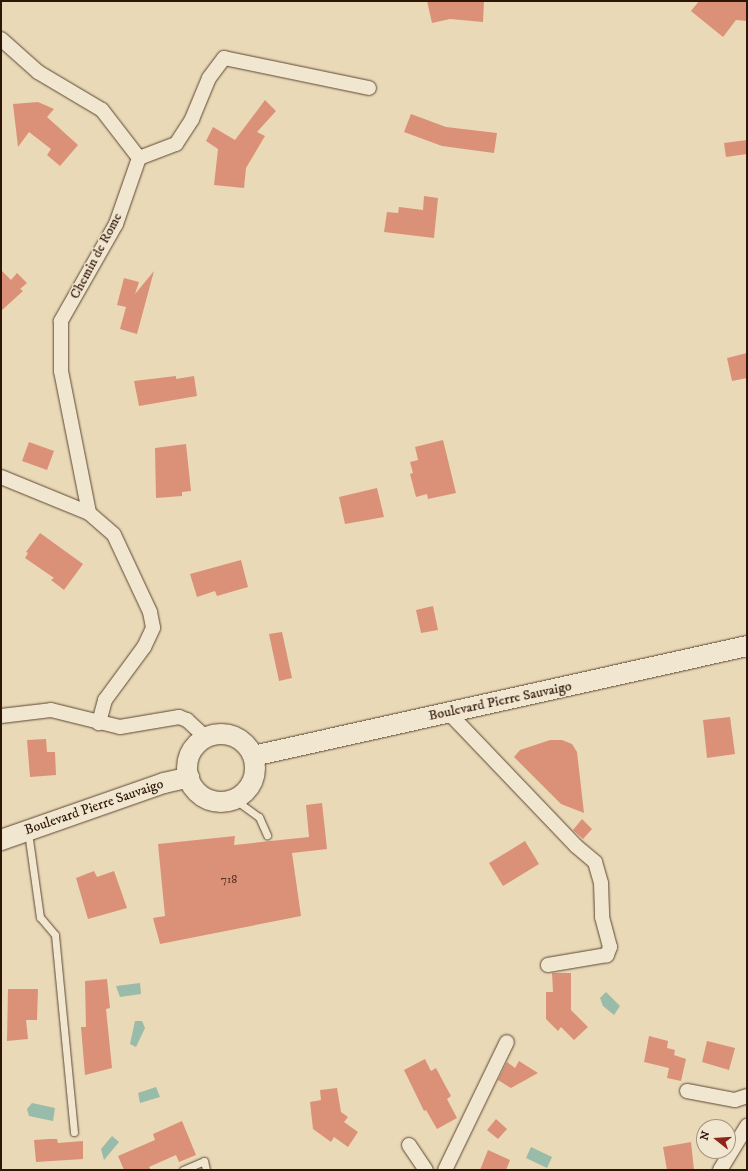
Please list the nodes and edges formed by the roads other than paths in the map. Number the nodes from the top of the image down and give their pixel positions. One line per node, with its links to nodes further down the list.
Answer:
1 (1, 39): 3 (street)
2 (369, 88): 3 (street)
3 (140, 158): 5 (street, Chemin de Rome)
4 (1, 476): 5 (street)
5 (89, 512): 9 (street)
6 (747, 646): 7 (main road, Boulevard Pierre Sauvaigo)
7 (448, 712): 11 (main road, Boulevard Pierre Sauvaigo); 17 (street)
8 (1, 716): 9 (street)
9 (99, 722): 10 (street)
10 (205, 737): 11 (main road); 12 (main road)
11 (253, 756): 13 (main road)
12 (189, 777): 13 (main road); 14 (main road, Boulevard Pierre Sauvaigo)
13 (234, 799): 15 (lane)
14 (28, 830): 16 (main road, Boulevard Pierre Sauvaigo); 22 (lane)
15 (267, 835)
16 (1, 840)
17 (548, 965)
18 (508, 1042): 27 (street)
19 (687, 1092): 20 (street)
20 (747, 1096)
21 (747, 1126): 28 (street)
22 (74, 1132)
23 (409, 1145): 26 (street)
24 (183, 1170): 25 (lane)
25 (206, 1170)
26 (426, 1170)
27 (445, 1170)
28 (720, 1170)

